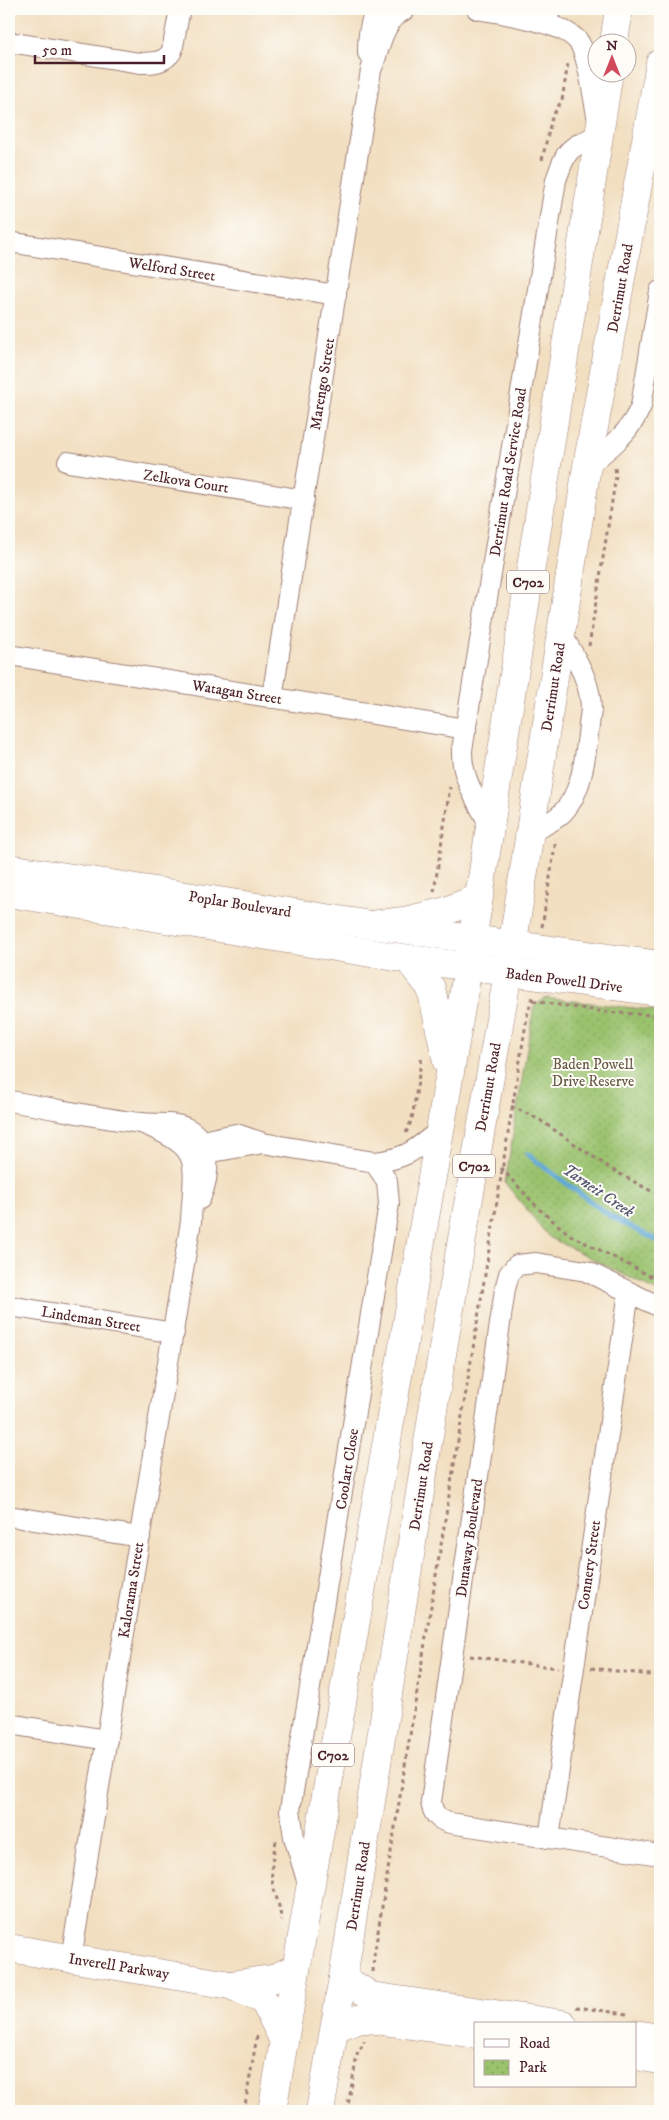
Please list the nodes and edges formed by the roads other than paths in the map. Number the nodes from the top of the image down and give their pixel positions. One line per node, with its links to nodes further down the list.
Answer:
1 (477, 9): 6 (street)
2 (552, 9): 6 (street)
3 (619, 9): 7 (main road)
4 (180, 10): 8 (street)
5 (388, 12): 15 (street, Marengo Street)
6 (518, 15): 11 (street)
7 (616, 32)
8 (9, 42)
9 (660, 67): 12 (main road, Derrimut Road / C702)
10 (607, 82): 11 (main road, C702)
11 (599, 132): 22 (street, Derrimut Road Service Road); 23 (main road, C702)
12 (653, 151): 17 (main road, Derrimut Road / C702)
13 (9, 242): 15 (street, Welford Street)
14 (660, 291): 17 (street)
15 (336, 295): 18 (street, Marengo Street)
16 (68, 462): 18 (street, Zelkova Court)
17 (587, 466): 19 (main road, Derrimut Road / C702)
18 (304, 500): 21 (street, Marengo Street)
19 (561, 633): 24 (main road, Derrimut Road / C702); 24 (street)
20 (9, 655): 21 (street, Watagan Street)
21 (272, 698): 22 (street, Watagan Street)
22 (466, 729): 23 (street, Derrimut Road Service Road)
23 (490, 825): 27 (main road, C702)
24 (529, 833): 30 (main road, Derrimut Road / C702)
25 (9, 868): 28 (main road, Poplar Boulevard)
26 (9, 894): 31 (main road, Poplar Boulevard)
27 (478, 898): 28 (main road); 29 (main road, C702)
28 (371, 925): 29 (main road, Poplar Boulevard)
29 (472, 939): 30 (main road, Baden Powell Drive); 33 (main road, C702)
30 (512, 945): 32 (main road, Baden Powell Drive); 34 (main road, Derrimut Road / C702)
31 (408, 958): 33 (main road, Poplar Boulevard); 36 (main road)
32 (660, 965)
33 (468, 967): 34 (main road, Baden Powell Drive); 36 (main road, C702)
34 (508, 973): 35 (main road, Baden Powell Drive); 55 (main road, Derrimut Road / C702)
35 (660, 992)
36 (450, 1075): 38 (main road, C702)
37 (9, 1101): 39 (street)
38 (440, 1130): 40 (street); 51 (main road, C702)
39 (199, 1150): 40 (street); 44 (street, Kalorama Street)
40 (374, 1162): 51 (street, Coolart Close)
41 (629, 1292): 43 (street); 49 (street, Connery Street); 49 (street, Dunaway Boulevard)
42 (9, 1306): 44 (street, Lindeman Street)
43 (660, 1307)
44 (174, 1333): 46 (street, Kalorama Street)
45 (9, 1516): 46 (street)
46 (140, 1538): 48 (street, Kalorama Street)
47 (9, 1724): 48 (street)
48 (107, 1740): 53 (street, Kalorama Street)
49 (550, 1838): 50 (street)
50 (660, 1855)
51 (310, 1891): 54 (main road, C702)
52 (9, 1948): 53 (main road, Inverell Parkway)
53 (72, 1959): 56 (main road, Inverell Parkway)
54 (296, 1968): 56 (main road, Inverell Parkway); 63 (main road, C702)
55 (343, 1978): 57 (main road); 59 (main road, Derrimut Road / C702)
56 (230, 1985): 63 (main road, Inverell Parkway)
57 (369, 2007): 58 (main road); 59 (main road); 60 (main road)
58 (541, 2022)
59 (335, 2028): 67 (main road, Derrimut Road / C702)
60 (474, 2034)
61 (636, 2034): 62 (main road)
62 (660, 2038)
63 (284, 2041): 66 (main road, C702)
64 (636, 2056): 65 (main road)
65 (660, 2060)
66 (272, 2111)
67 (320, 2111)

